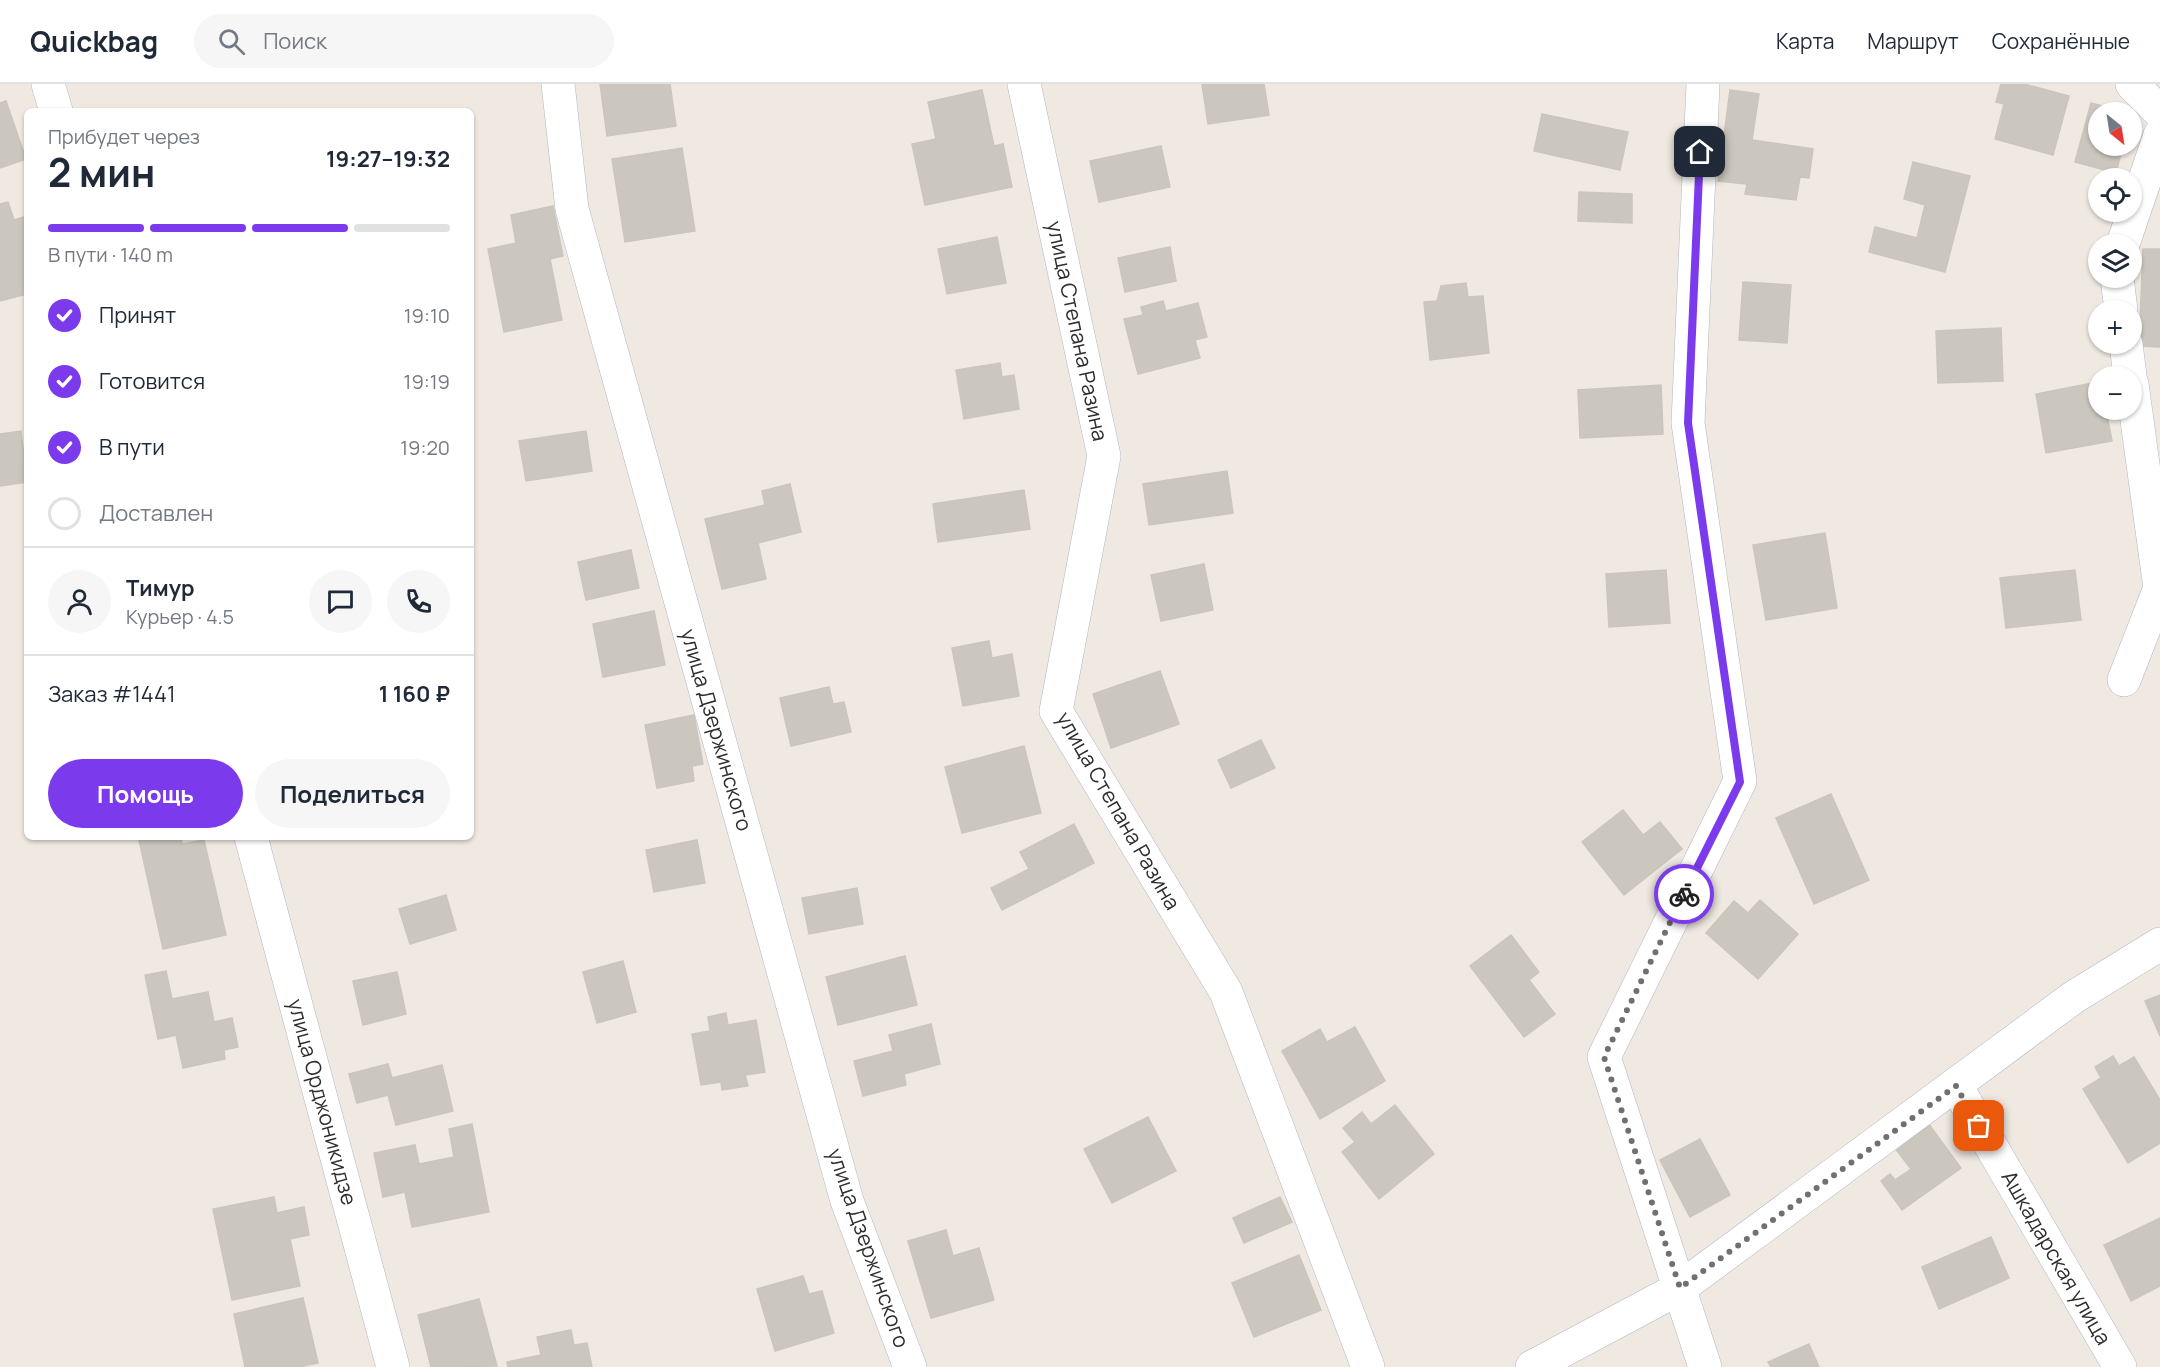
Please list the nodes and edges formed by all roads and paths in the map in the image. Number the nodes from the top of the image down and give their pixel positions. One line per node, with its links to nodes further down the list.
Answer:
1 (48, 84): 6 (street)
2 (558, 84): 17 (street, улица Дзержинского)
3 (1024, 84): 18 (street, улица Степана Разина)
4 (1703, 84): 15 (street)
5 (2132, 84): 7 (street)
6 (55, 108)
7 (2160, 112)
8 (2160, 135): 9 (street)
9 (2127, 234)
10 (2137, 420): 11 (street)
11 (2124, 680)
12 (252, 840): 16 (street, улица Орджоникидзе)
13 (2160, 944): 14 (street)
14 (1956, 1086): 15 (street); 21 (street, Ашкадарская улица)
15 (1680, 1288): 19 (street); 20 (street)
16 (393, 1367)
17 (910, 1367)
18 (1368, 1367)
19 (1532, 1367)
20 (1705, 1367)
21 (2120, 1367)

